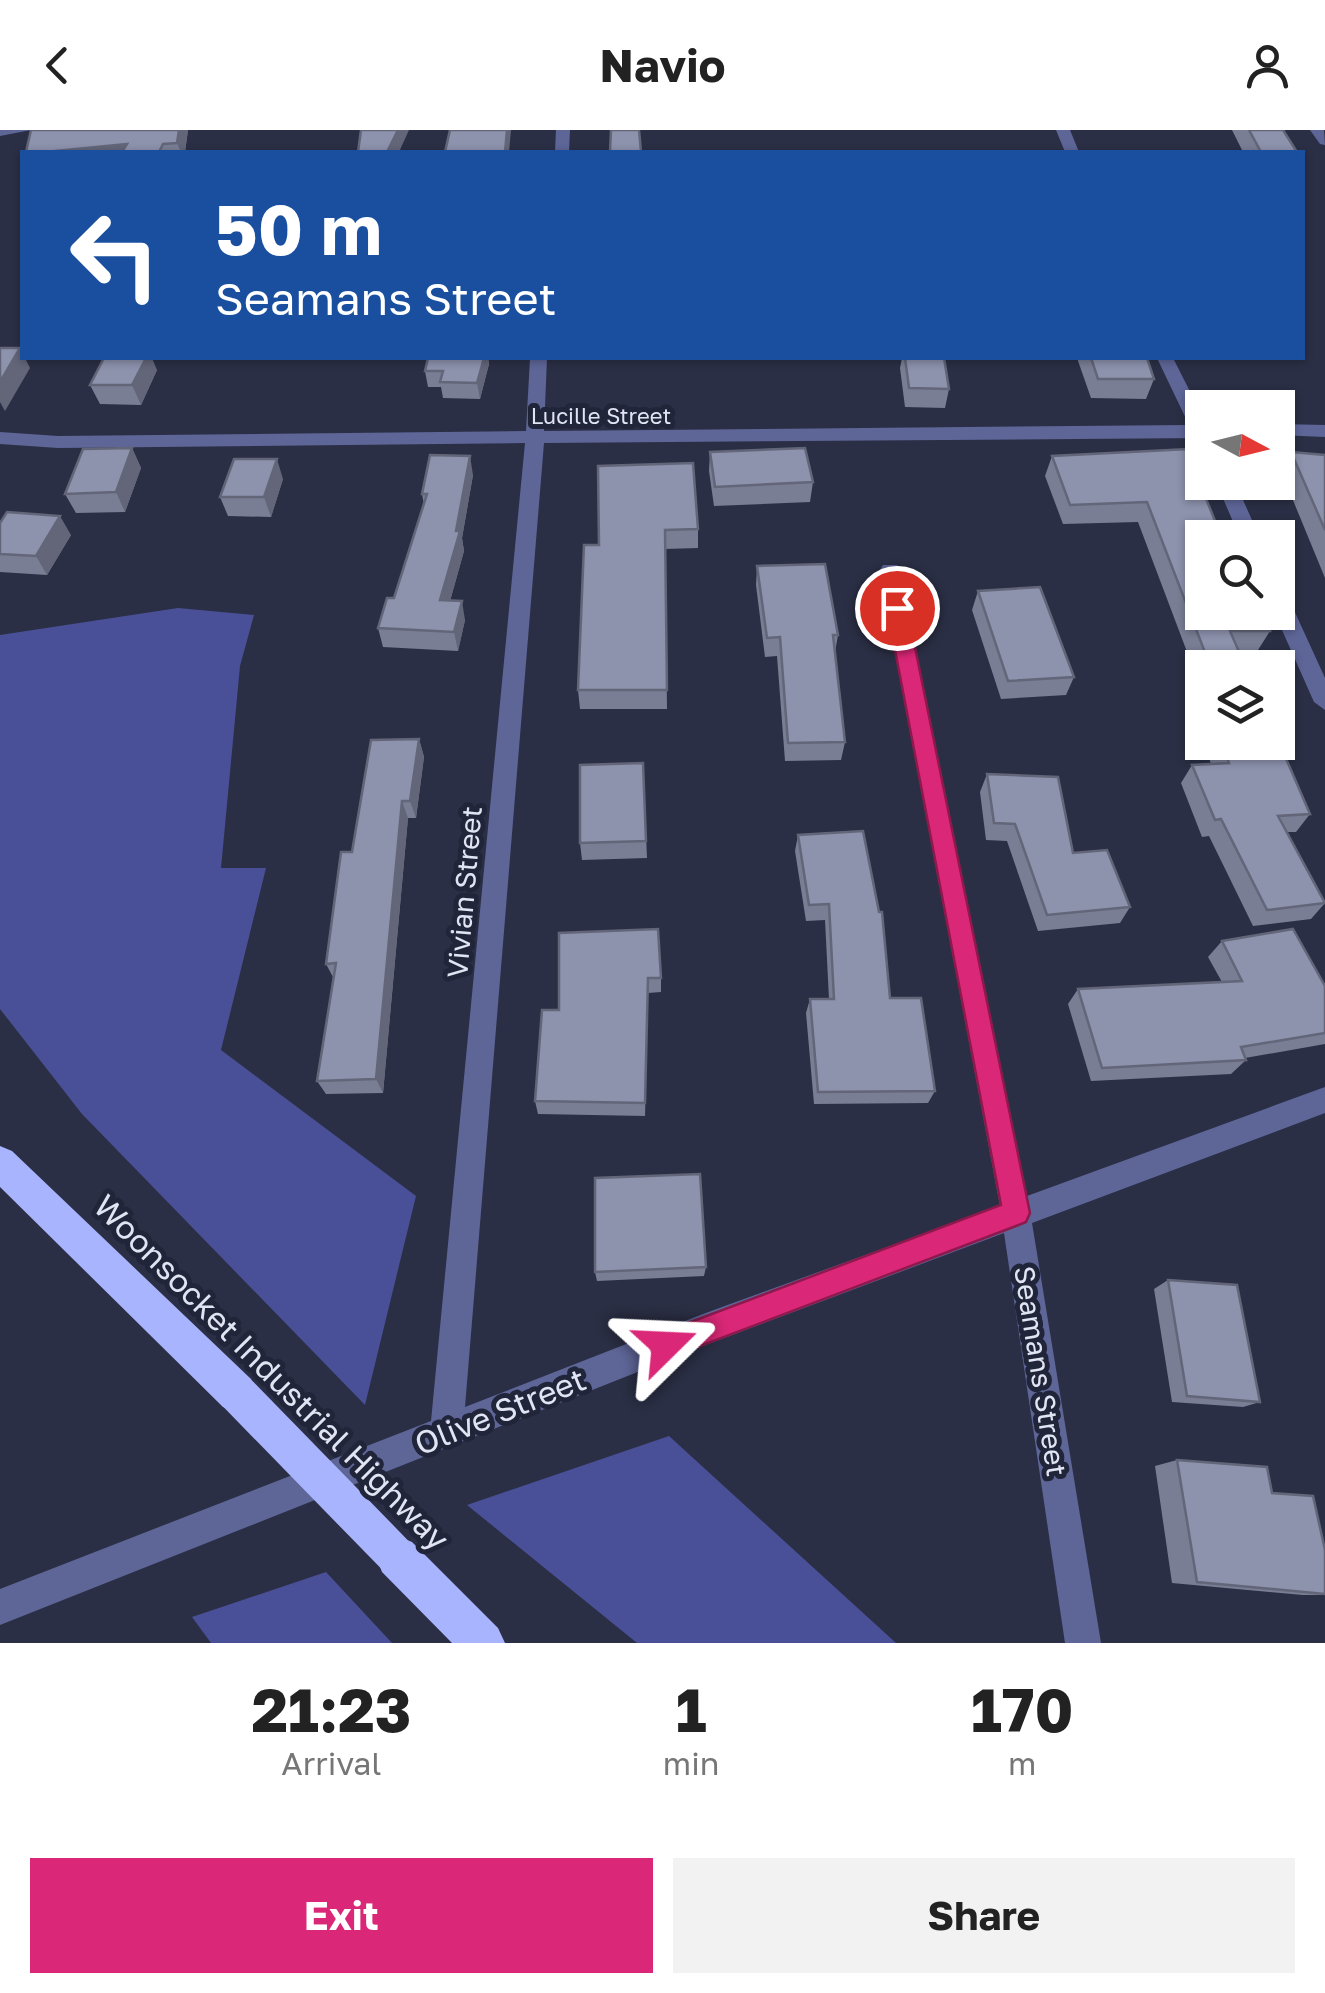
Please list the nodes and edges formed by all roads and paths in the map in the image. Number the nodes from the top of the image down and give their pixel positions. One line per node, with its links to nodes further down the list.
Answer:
1 (24, 130): 3 (street)
2 (1317, 130): 4 (street)
3 (0, 132)
4 (1325, 141)
5 (538, 360): 12 (street, Vivian Street)
6 (1165, 360): 7 (street)
7 (1185, 398)
8 (1295, 430): 9 (street)
9 (1325, 430)
10 (1185, 431): 12 (street, Lucille Street)
11 (0, 438): 12 (street, Lucille Street)
12 (535, 438): 19 (street, Vivian Street)
13 (890, 570): 18 (street, Seamans Street)
14 (1293, 630): 15 (street)
15 (1325, 702)
16 (1325, 1100): 18 (street, Olive Street)
17 (0, 1163): 21 (highway, Woonsocket Industrial Highway, bridge)
18 (1016, 1213): 19 (street, Olive Street); 22 (street, Seamans Street)
19 (446, 1432): 20 (street, Olive Street)
20 (0, 1608)
21 (483, 1643)
22 (1083, 1643)

